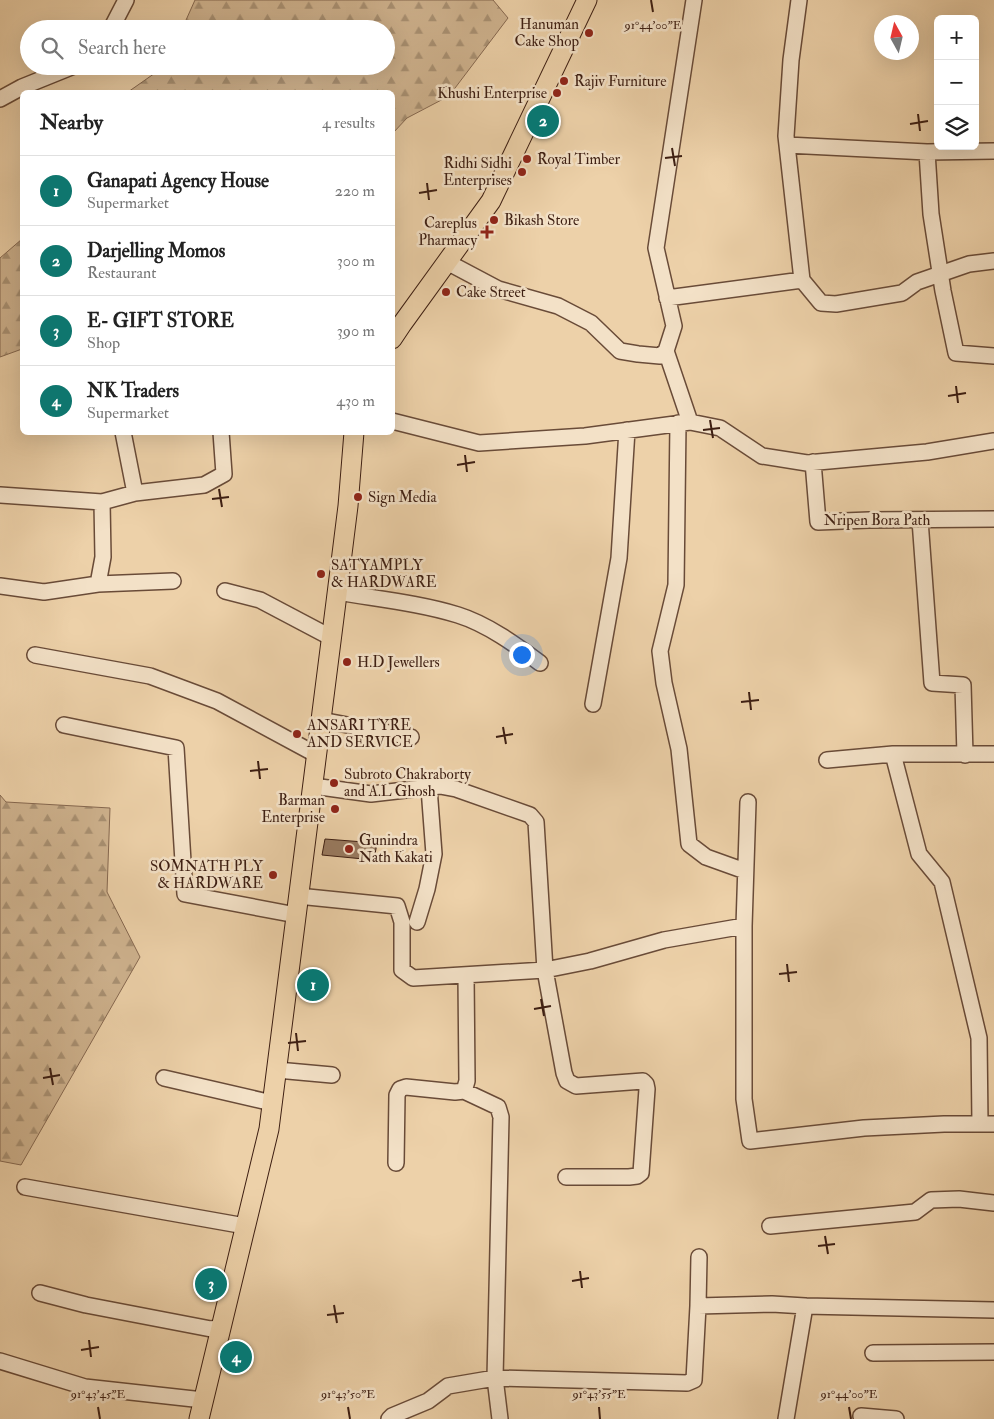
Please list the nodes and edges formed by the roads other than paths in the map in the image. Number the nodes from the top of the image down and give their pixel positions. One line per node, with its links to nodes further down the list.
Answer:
1 (126, 0): 5 (street)
2 (587, 0): 12 (main road)
3 (694, 0): 15 (street)
4 (799, 0): 8 (street)
5 (116, 20)
6 (52, 75): 7 (street)
7 (0, 99)
8 (787, 145): 10 (street); 14 (street)
9 (994, 151): 10 (street)
10 (927, 152): 13 (street)
11 (994, 261): 13 (street)
12 (447, 262): 16 (main road); 17 (street)
13 (940, 274): 14 (street); 18 (street)
14 (802, 280): 15 (street)
15 (667, 298): 17 (street)
16 (395, 334)
17 (666, 351): 20 (street)
18 (994, 356)
19 (395, 422): 21 (street)
20 (684, 422): 21 (street); 26 (street); 52 (street)
21 (626, 430): 40 (street)
22 (125, 435): 27 (street)
23 (221, 435): 27 (street)
24 (354, 435): 36 (main road)
25 (994, 441): 26 (street)
26 (813, 462): 31 (street, Nripen Bora Path)
27 (135, 493): 29 (street)
28 (0, 495): 29 (street)
29 (102, 502): 33 (street)
30 (994, 519): 31 (street, Nripen Bora Path)
31 (920, 520): 47 (street)
32 (173, 581): 33 (street)
33 (98, 584): 34 (street)
34 (0, 586)
35 (225, 590): 37 (street)
36 (337, 592): 37 (main road); 39 (street)
37 (332, 638): 41 (main road)
38 (34, 655): 46 (street)
39 (540, 663)
40 (593, 704)
41 (321, 720): 43 (street); 46 (main road)
42 (64, 725): 54 (street)
43 (411, 737)
44 (893, 754): 47 (street); 48 (street); 64 (street)
45 (994, 754): 47 (street)
46 (316, 755): 49 (main road)
47 (965, 755)
48 (827, 760)
49 (313, 786): 50 (street); 53 (main road)
50 (429, 788): 55 (street); 57 (street)
51 (748, 802): 52 (street)
52 (745, 871): 56 (street)
53 (298, 896): 54 (main road); 58 (street)
54 (296, 915): 59 (main road)
55 (417, 922)
56 (744, 926): 57 (street); 64 (street)
57 (545, 970): 58 (street); 66 (street)
58 (466, 975): 62 (street)
59 (276, 1070): 60 (street); 63 (main road)
60 (332, 1076)
61 (164, 1078): 63 (street)
62 (464, 1091): 65 (street); 80 (street)
63 (272, 1103): 69 (main road)
64 (987, 1124)
65 (396, 1163)
66 (566, 1177)
67 (25, 1187): 69 (street)
68 (994, 1202): 70 (street)
69 (245, 1226): 76 (main road)
70 (770, 1226)
71 (699, 1257): 73 (street)
72 (40, 1293): 76 (street)
73 (698, 1306): 74 (street); 80 (street)
74 (805, 1306): 75 (street); 86 (street)
75 (994, 1310)
76 (220, 1327): 81 (main road)
77 (994, 1352): 78 (street)
78 (873, 1353)
79 (0, 1361): 81 (street)
80 (495, 1378): 84 (street); 85 (street)
81 (203, 1400): 83 (main road)
82 (861, 1416): 87 (street)
83 (199, 1419)
84 (390, 1419)
85 (500, 1419)
86 (786, 1419)
87 (896, 1419)

